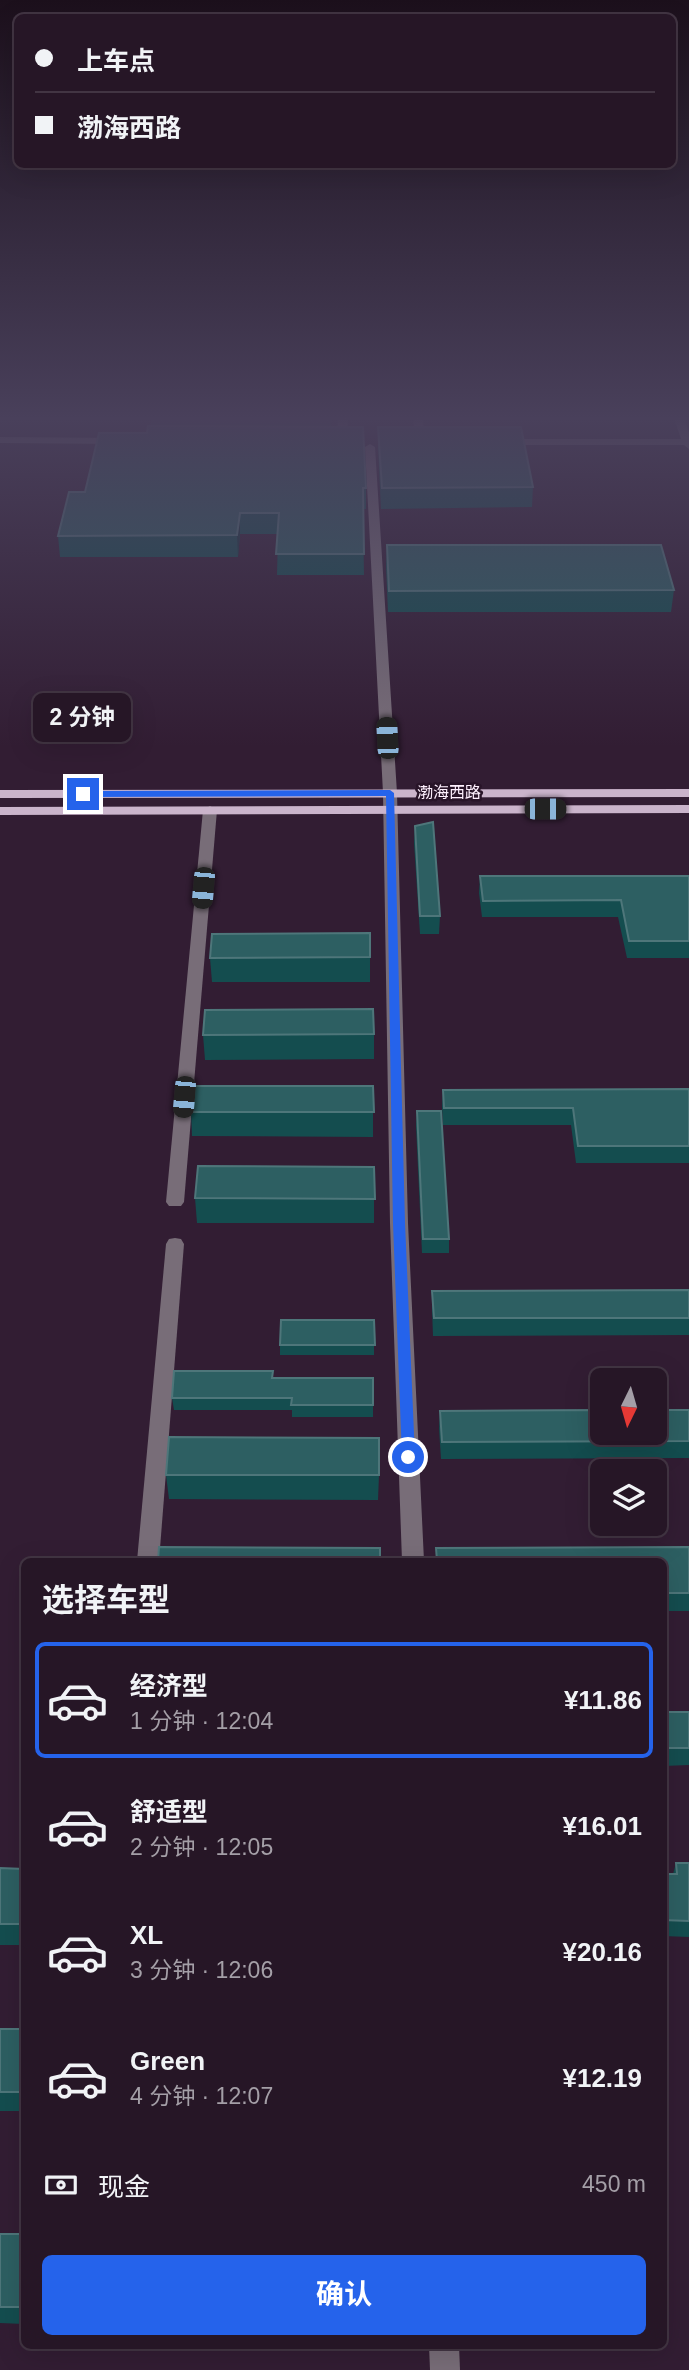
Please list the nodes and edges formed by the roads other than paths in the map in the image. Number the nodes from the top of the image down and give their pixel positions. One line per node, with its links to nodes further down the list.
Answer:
1 (382, 526): 2 (street)
2 (390, 793): 3 (main road, 渤海西路); 4 (main road, 渤海西路); 7 (street)
3 (689, 793)
4 (0, 794)
5 (689, 809): 7 (main road, 渤海西路)
6 (211, 810): 7 (main road, 渤海西路); 8 (main road, 渤海西路); 9 (street)
7 (390, 810): 12 (street)
8 (0, 811)
9 (174, 1202)
10 (175, 1244): 11 (street)
11 (148, 1558)
12 (413, 1558)
13 (444, 2349): 14 (street)
14 (445, 2370)

